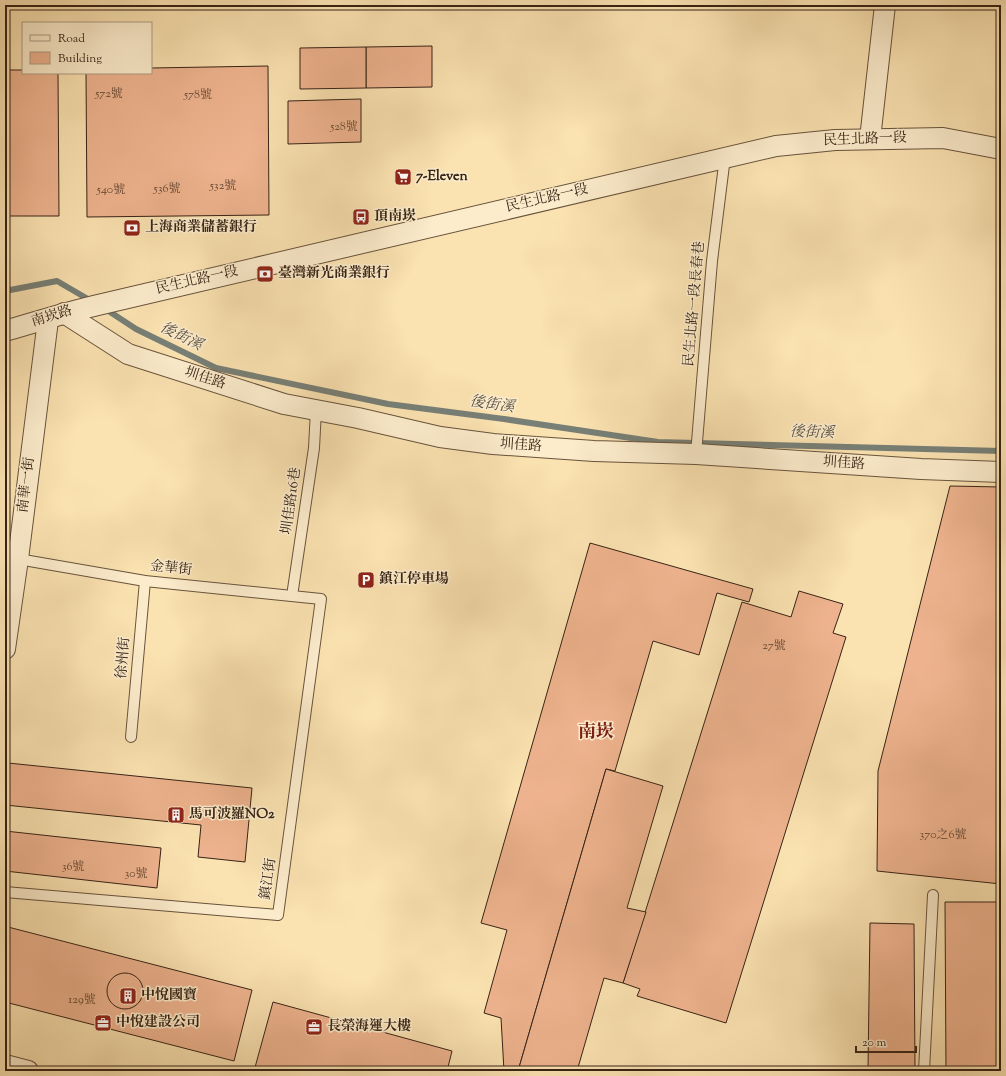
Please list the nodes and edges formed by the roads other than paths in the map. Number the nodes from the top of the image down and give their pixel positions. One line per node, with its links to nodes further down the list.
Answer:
1 (885, 5): 2 (street)
2 (870, 139): 3 (street, 民生北路一段); 4 (street, 民生北路一段)
3 (1001, 149)
4 (725, 157): 5 (street, 民生北路一段); 9 (lane, 民生北路一段長春巷)
5 (98, 304): 6 (street, 南崁路)
6 (56, 316): 7 (street, 南崁路); 8 (street, 圳佳路); 11 (street, 南華一街)
7 (5, 330)
8 (316, 410): 9 (street, 圳佳路); 13 (lane, 圳佳路16巷)
9 (696, 450): 10 (street, 圳佳路)
10 (1001, 472)
11 (18, 559): 12 (lane, 金華街); 15 (street, 南華一街)
12 (145, 581): 13 (lane, 金華街); 16 (lane, 徐州街)
13 (292, 596): 14 (lane, 金華街)
14 (321, 599): 17 (lane, 鎮江街)
15 (5, 649)
16 (130, 737)
17 (5, 892)
18 (933, 895): 21 (lane)
19 (5, 1065): 20 (street)
20 (28, 1071)
21 (924, 1071)

